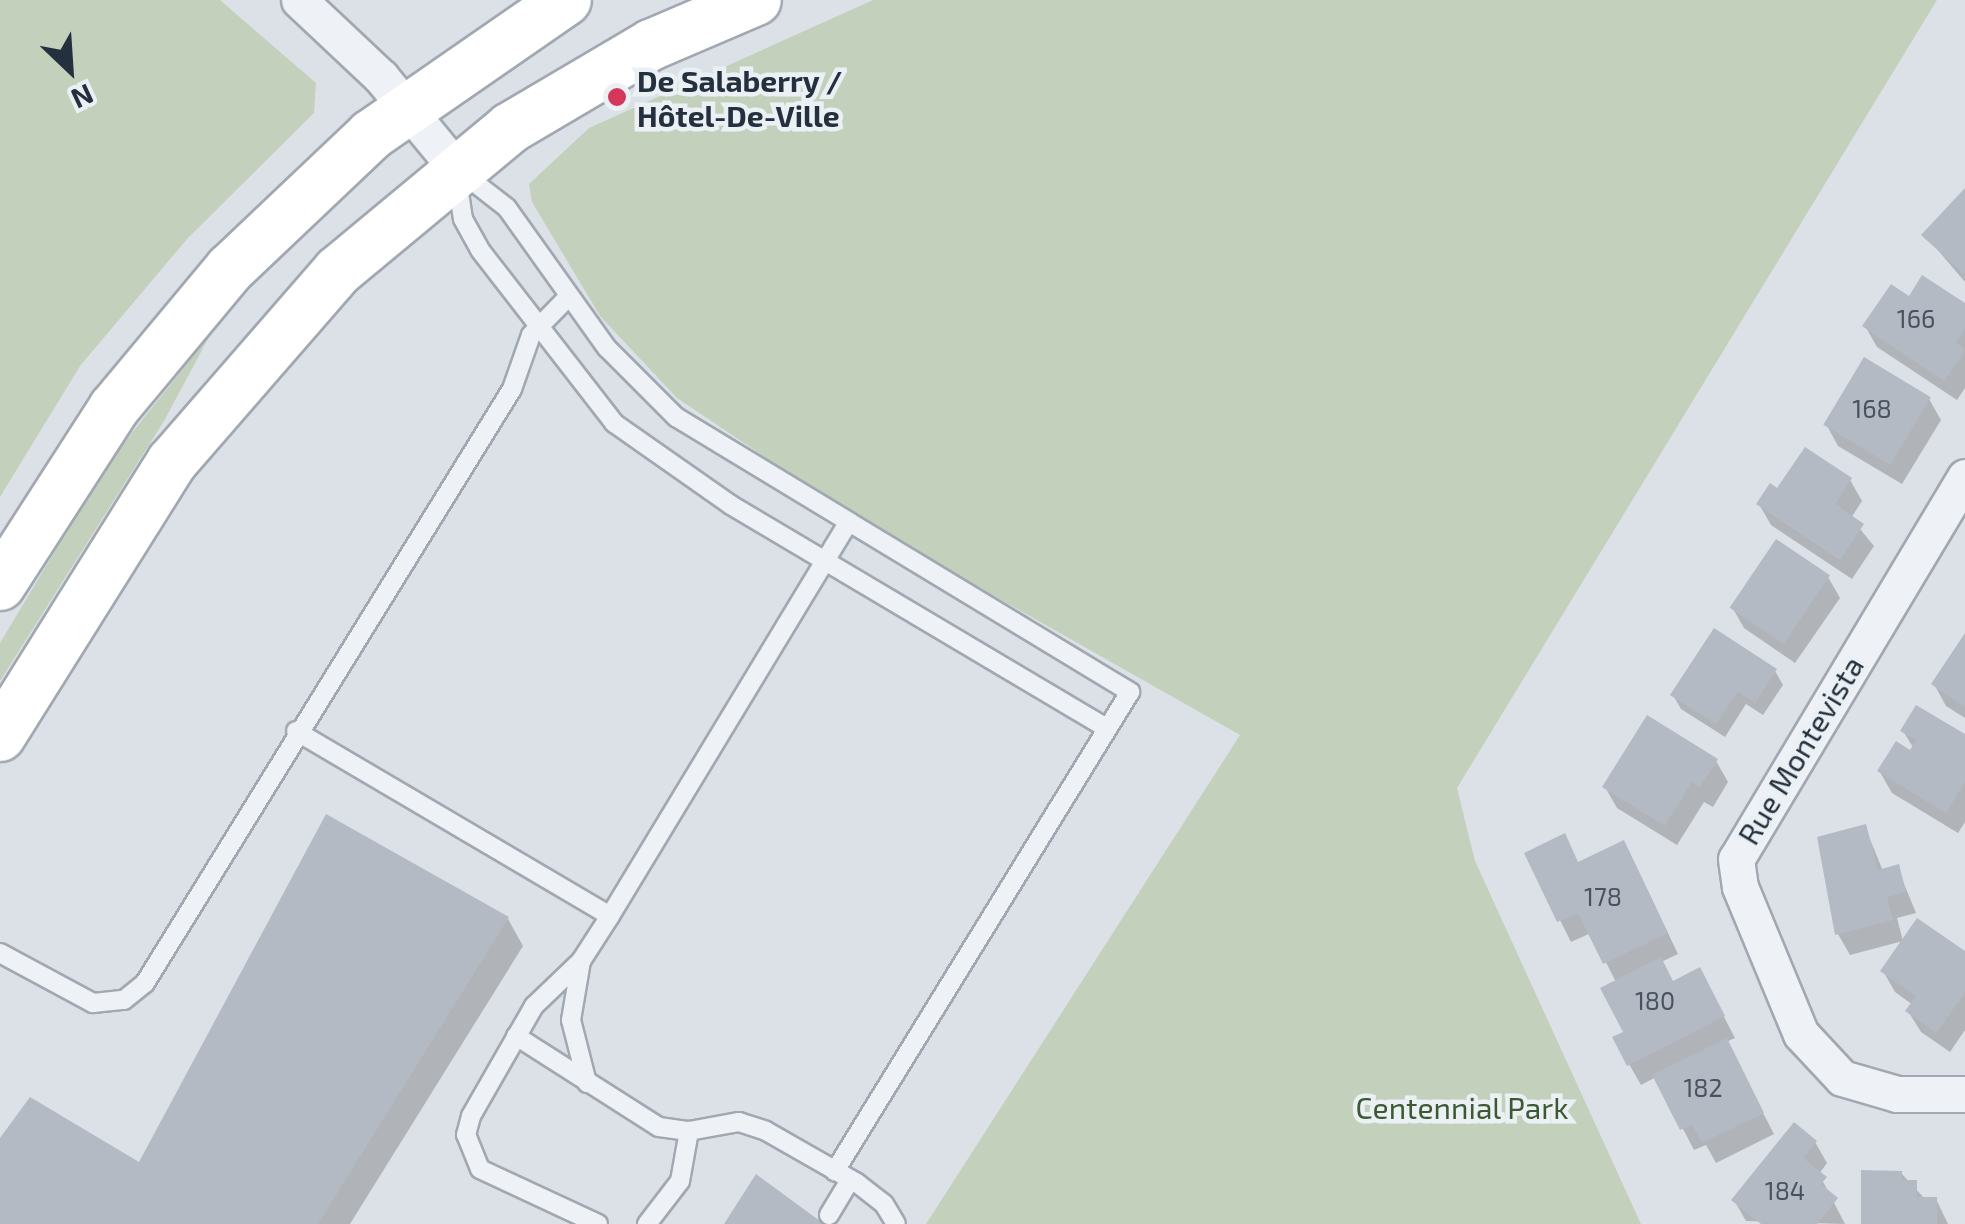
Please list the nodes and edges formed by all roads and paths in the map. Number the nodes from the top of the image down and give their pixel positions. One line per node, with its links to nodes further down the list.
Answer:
1 (299, 0): 4 (street)
2 (566, 0): 4 (street)
3 (756, 0): 5 (street)
4 (407, 106): 5 (street); 11 (street)
5 (456, 168): 6 (lane); 7 (lane); 14 (street)
6 (569, 296): 7 (lane); 9 (lane)
7 (536, 328): 10 (lane); 13 (lane)
8 (1965, 477): 20 (street, Rue Montevista)
9 (848, 523): 10 (lane); 12 (lane)
10 (826, 561): 12 (lane); 15 (lane)
11 (0, 585)
12 (1108, 728): 22 (lane)
13 (296, 731): 15 (lane); 16 (lane)
14 (0, 736)
15 (610, 916): 17 (lane)
16 (0, 953)
17 (581, 961): 18 (lane); 19 (lane)
18 (516, 1036): 19 (lane); 24 (lane)
19 (588, 1083): 21 (lane)
20 (1965, 1094)
21 (689, 1131): 22 (lane); 25 (lane)
22 (842, 1176): 23 (lane); 26 (lane)
23 (829, 1215)
24 (598, 1224)
25 (646, 1224)
26 (896, 1224)

